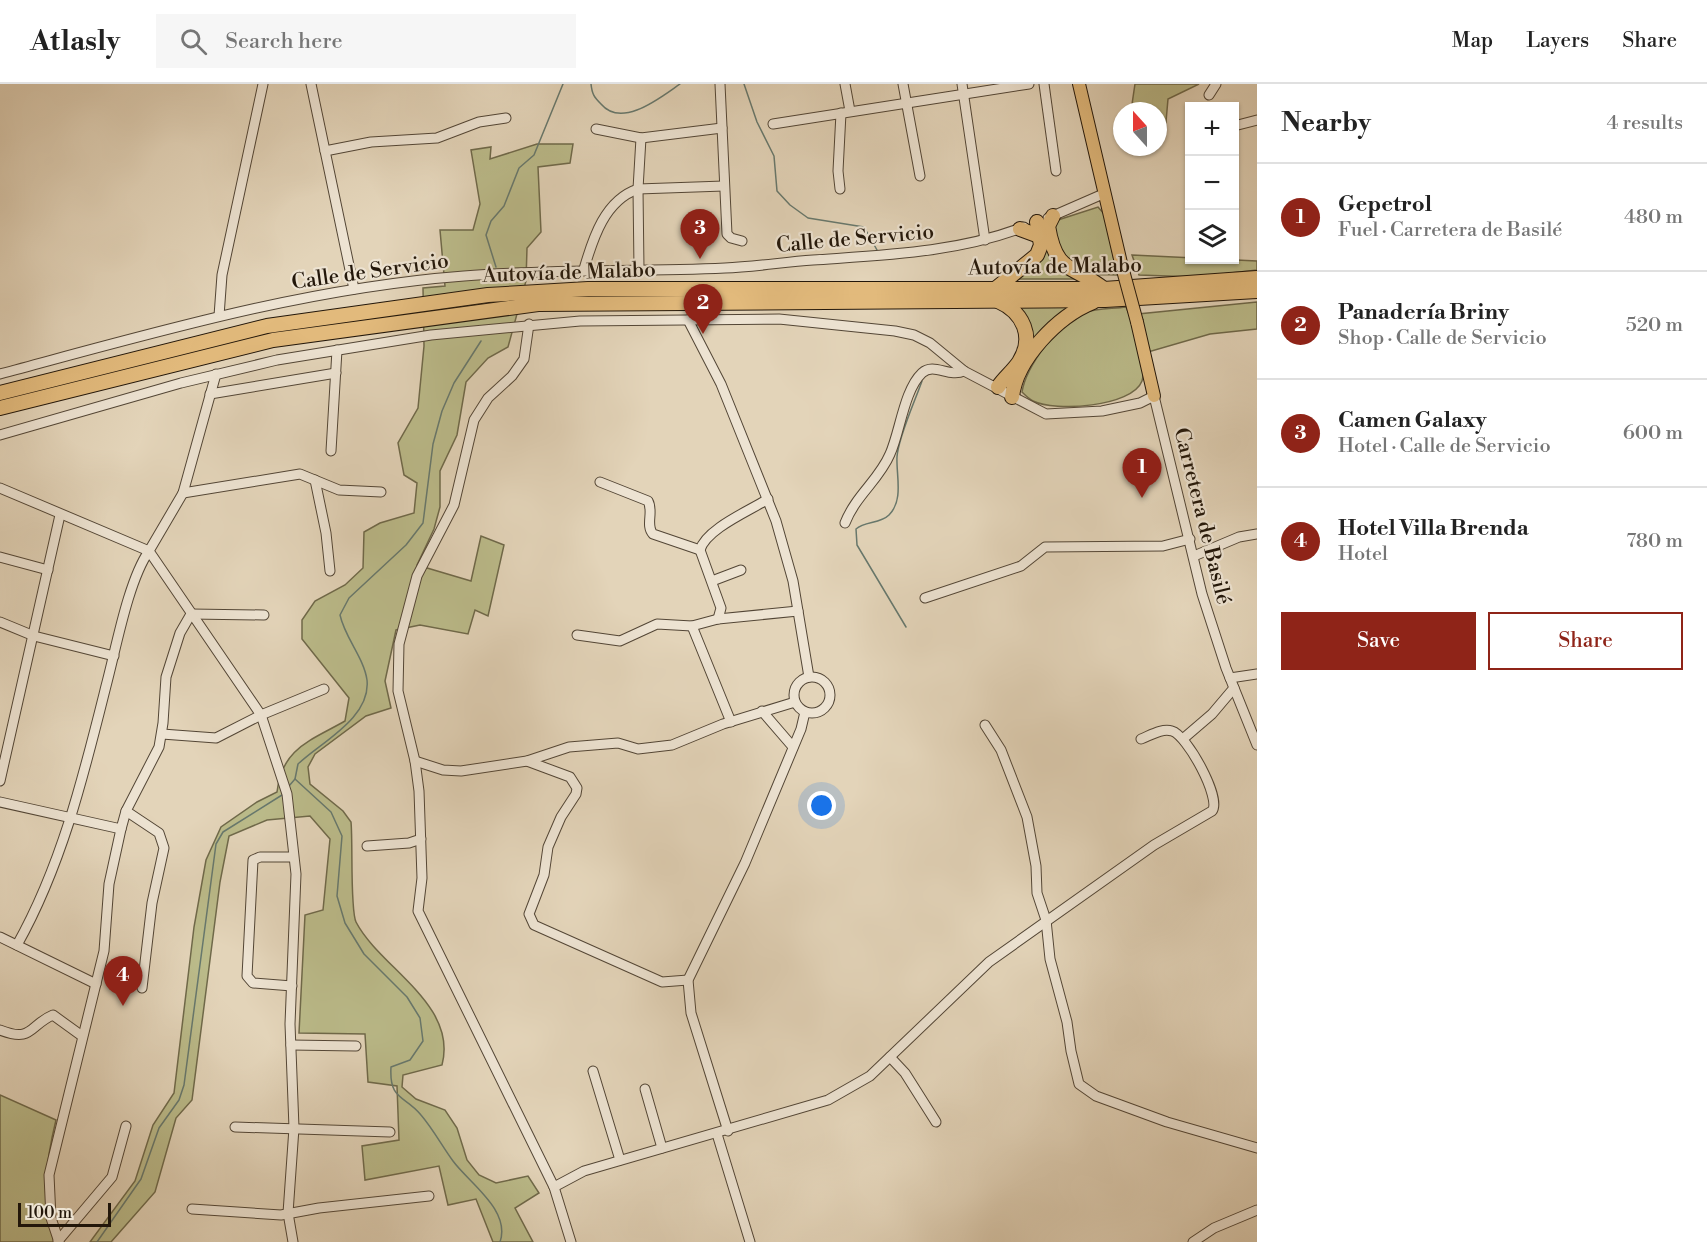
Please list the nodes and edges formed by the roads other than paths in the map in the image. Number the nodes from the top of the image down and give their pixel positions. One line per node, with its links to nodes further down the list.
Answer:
1 (263, 84): 40 (street)
2 (312, 84): 21 (street)
3 (720, 84): 19 (street)
4 (845, 84): 13 (street)
5 (903, 84): 12 (street)
6 (1029, 84): 10 (street)
7 (1044, 84): 22 (street)
8 (1079, 84): 27 (main road)
9 (1216, 84): 11 (street)
10 (963, 89): 12 (street); 31 (street)
11 (1209, 95)
12 (907, 103): 13 (street); 23 (street)
13 (845, 112): 16 (street); 26 (street)
14 (506, 118): 21 (street)
15 (1257, 120): 17 (street)
16 (773, 124)
17 (1239, 125)
18 (596, 129): 20 (street)
19 (722, 129): 20 (street); 24 (street)
20 (641, 138): 25 (street)
21 (325, 151): 36 (street)
22 (1056, 171)
23 (920, 176)
24 (724, 186): 25 (street); 32 (street)
25 (638, 189): 33 (street); 34 (street)
26 (840, 189)
27 (1103, 194): 28 (street); 51 (main road, bridge)
28 (1053, 216): 30 (street); 38 (highway)
29 (1020, 229): 30 (highway); 31 (street, Calle de Servicio)
30 (1038, 229): 39 (highway)
31 (985, 240): 34 (street, Calle de Servicio)
32 (742, 241)
33 (584, 269): 34 (street, Calle de Servicio); 36 (street, Calle de Servicio)
34 (639, 269)
35 (1257, 278): 38 (highway, Autovía de Malabo)
36 (354, 290): 40 (street, Calle de Servicio)
37 (1257, 291): 38 (highway, Autovía de Malabo)
38 (1104, 294): 39 (highway, Autovía de Malabo); 52 (highway)
39 (994, 295): 48 (highway); 49 (highway, Autovía de Malabo); 53 (highway, Autovía de Malabo)
40 (219, 316): 46 (street, Calle de Servicio)
41 (692, 320): 42 (street); 44 (street); 61 (street)
42 (529, 324): 43 (street); 100 (street)
43 (337, 350): 45 (street); 47 (street)
44 (964, 371): 48 (street); 63 (street)
45 (336, 373): 50 (street); 55 (street)
46 (0, 374)
47 (216, 374): 50 (street); 54 (street)
48 (998, 387): 52 (street)
49 (0, 393)
50 (210, 394): 60 (street)
51 (1154, 396): 52 (street); 65 (street, Carretera de Basilé)
52 (1012, 397)
53 (0, 408)
54 (0, 435)
55 (331, 451)
56 (315, 480): 59 (street); 60 (street); 72 (street)
57 (600, 482): 66 (street)
58 (0, 488): 62 (street)
59 (381, 492)
60 (183, 494): 67 (street)
61 (768, 499): 66 (street); 75 (street)
62 (60, 515): 67 (street); 70 (street)
63 (845, 522)
64 (1257, 534): 68 (street)
65 (1190, 539): 68 (street, Carretera de Basilé); 74 (street)
66 (700, 550): 73 (street)
67 (149, 551): 76 (street); 83 (street)
68 (1194, 556): 86 (street, Carretera de Basilé)
69 (0, 557): 70 (street)
70 (48, 570): 82 (street)
71 (741, 570): 73 (street)
72 (330, 571)
73 (712, 581): 78 (street)
74 (925, 598)
75 (798, 611): 78 (street); 85 (street)
76 (191, 614): 77 (street); 92 (street); 95 (street)
77 (264, 615)
78 (718, 619): 80 (street)
79 (0, 622): 82 (street)
80 (692, 626): 81 (street); 93 (street)
81 (577, 635)
82 (34, 636): 83 (street); 102 (street)
83 (114, 656): 105 (street)
84 (1257, 674): 86 (street)
85 (809, 677): 89 (street); 91 (street)
86 (1230, 678): 87 (street, Carretera de Basilé)
87 (1234, 688): 96 (street); 98 (street, Carretera de Basilé)
88 (324, 689): 92 (street)
89 (795, 702): 90 (street); 91 (street)
90 (762, 711): 93 (street); 99 (street)
91 (805, 711): 99 (street)
92 (261, 715): 95 (street); 109 (street)
93 (731, 722): 101 (street)
94 (985, 725): 110 (street)
95 (162, 734): 104 (street)
96 (1184, 738): 97 (street); 110 (street)
97 (1141, 740)
98 (1257, 745)
99 (793, 747): 113 (street)
100 (415, 761): 101 (street); 107 (street)
101 (527, 761): 113 (street)
102 (0, 781)
103 (0, 802): 105 (street)
104 (126, 811): 106 (street); 116 (street)
105 (70, 817): 106 (street); 112 (street)
106 (121, 829): 114 (street)
107 (421, 839): 108 (street); 134 (street)
108 (367, 846)
109 (293, 857): 115 (street); 115 (street)
110 (1046, 920): 121 (street); 132 (street)
111 (0, 937): 112 (street)
112 (17, 945): 114 (street)
113 (688, 980): 129 (street)
114 (96, 984): 118 (street)
115 (292, 986): 119 (street)
116 (142, 988)
117 (0, 1030): 118 (street)
118 (82, 1036): 139 (street)
119 (291, 1045): 120 (street); 127 (street)
120 (356, 1046)
121 (890, 1057): 124 (street); 129 (street)
122 (592, 1071): 133 (street)
123 (645, 1089): 131 (street)
124 (936, 1122)
125 (126, 1126): 139 (street)
126 (235, 1127): 127 (street)
127 (294, 1128): 128 (street); 138 (street)
128 (390, 1131)
129 (728, 1131): 130 (street)
130 (717, 1134): 131 (street); 142 (street)
131 (662, 1148): 133 (street)
132 (1257, 1148)
133 (620, 1160): 134 (street)
134 (554, 1186): 141 (street)
135 (429, 1196): 138 (street)
136 (192, 1209): 138 (street)
137 (1257, 1210): 143 (street)
138 (288, 1213): 140 (street)
139 (58, 1241)
140 (293, 1242)
141 (571, 1242)
142 (750, 1242)
143 (1193, 1242)

